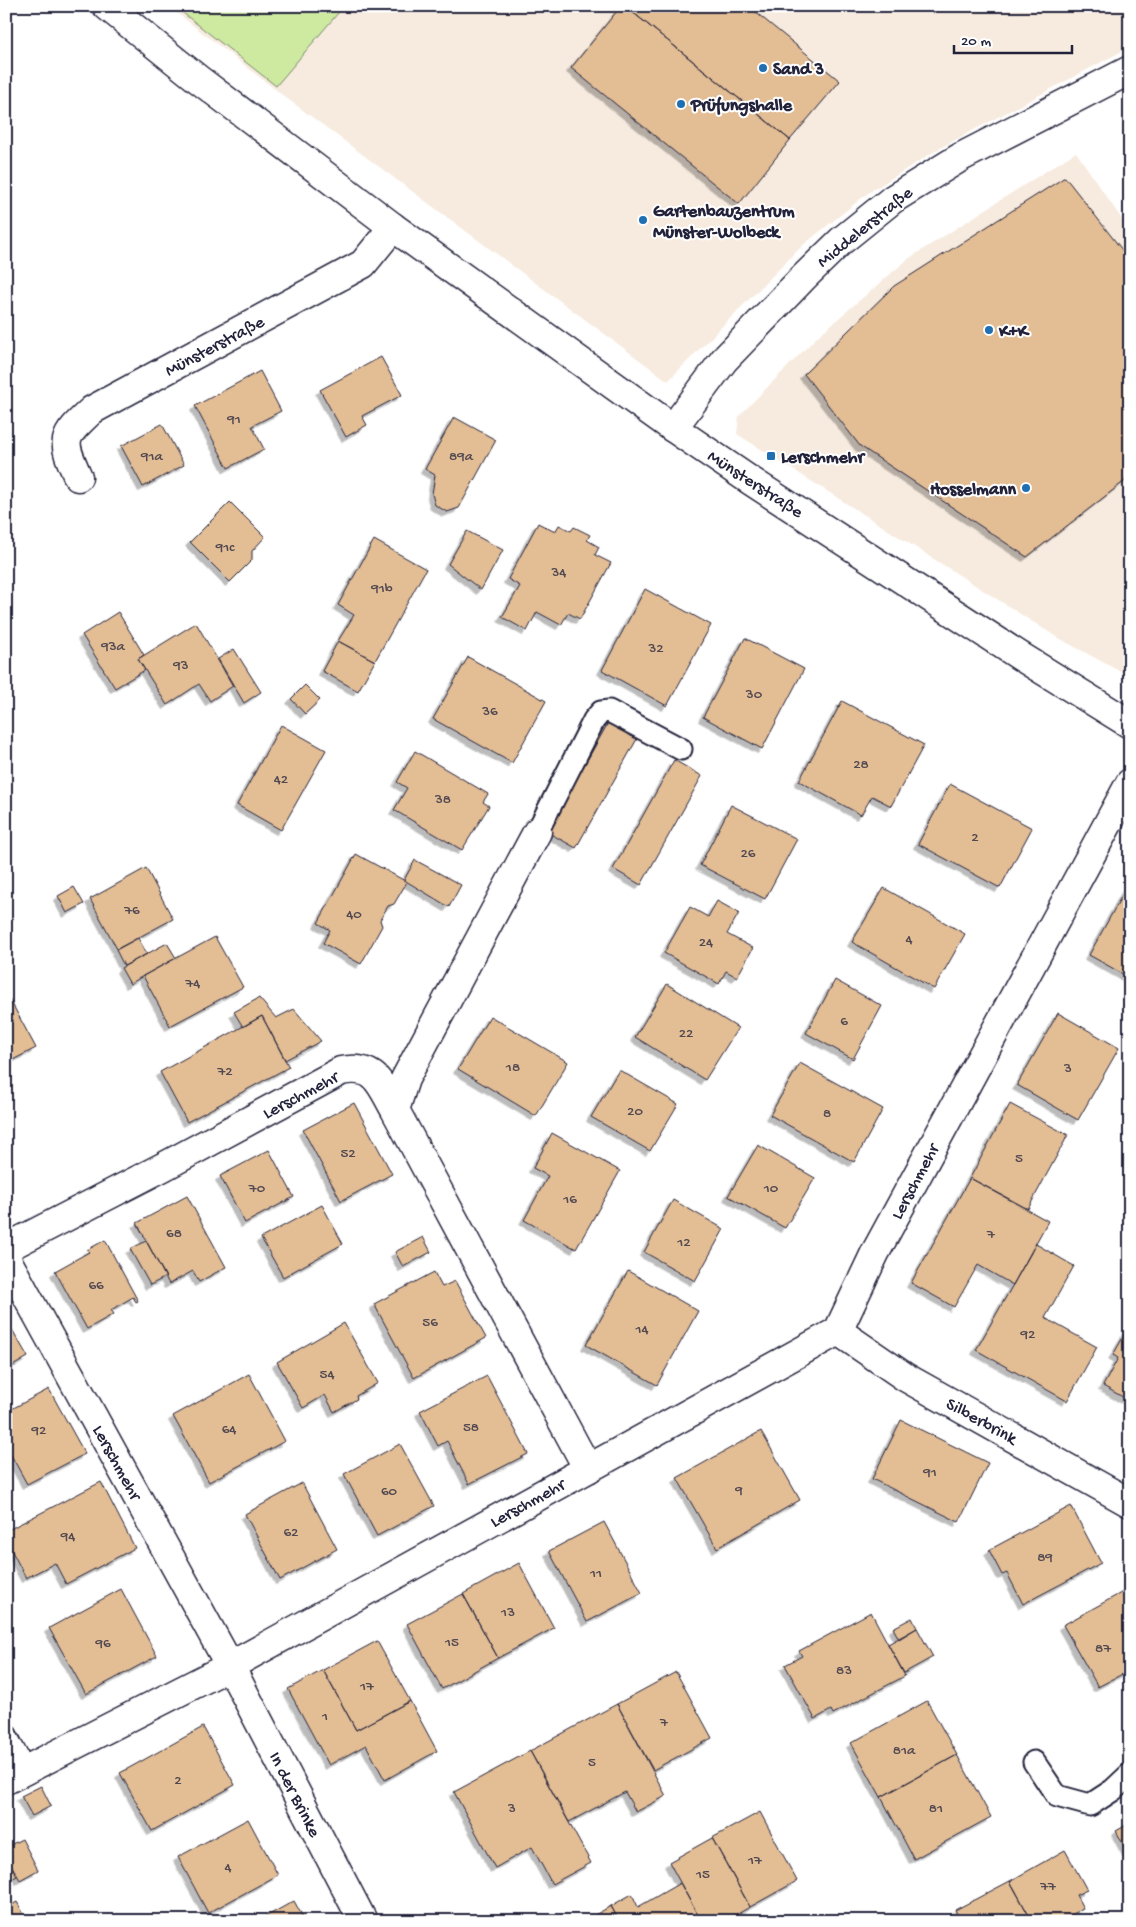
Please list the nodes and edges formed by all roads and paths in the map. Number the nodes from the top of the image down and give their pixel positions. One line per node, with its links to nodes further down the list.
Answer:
1 (107, 6): 3 (street, Münsterstraße)
2 (1130, 70): 4 (street, Middelerstraße)
3 (393, 227): 4 (street, Münsterstraße); 5 (street, Münsterstraße)
4 (673, 428): 6 (street, Münsterstraße)
5 (78, 477)
6 (1130, 724)
7 (681, 749): 9 (lane)
8 (1130, 783): 13 (street, Lerschmehr)
9 (537, 832): 10 (street)
10 (394, 1110): 11 (street, Lerschmehr); 14 (street, Lerschmehr)
11 (6, 1248)
12 (6, 1258): 16 (street, Lerschmehr)
13 (838, 1331): 14 (street, Lerschmehr); 15 (street, Silberbrink)
14 (588, 1469): 16 (street, Lerschmehr)
15 (1130, 1503)
16 (230, 1666): 20 (street, Lerschmehr); 21 (street, In der Brinke)
17 (6, 1735): 20 (lane)
18 (1034, 1762): 19 (lane)
19 (1130, 1774)
20 (16, 1775)
21 (363, 1921)

